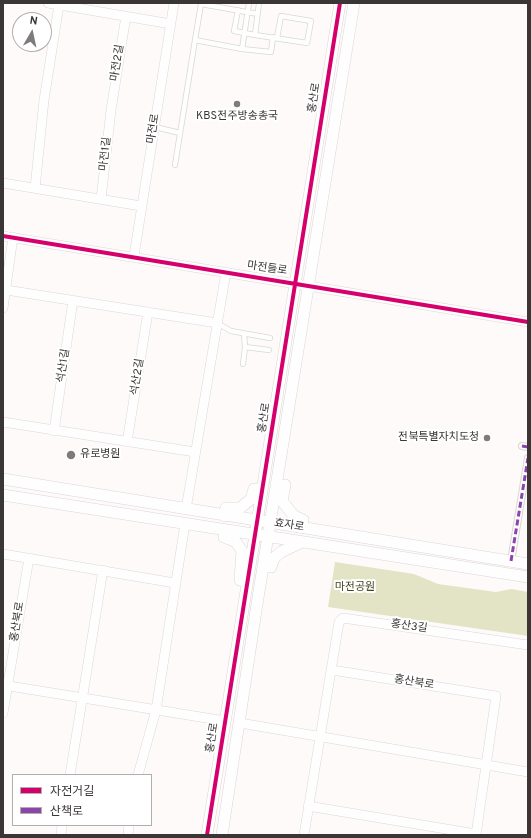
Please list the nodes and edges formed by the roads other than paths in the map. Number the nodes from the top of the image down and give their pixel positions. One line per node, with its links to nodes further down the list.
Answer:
1 (48, 3): 7 (street)
2 (174, 3): 12 (street, 마전로)
3 (249, 3): 9 (lane)
4 (259, 3): 10 (lane)
5 (340, 3): 30 (street, 홍산로)
6 (354, 3): 31 (street, 홍산로)
7 (59, 5): 11 (street); 23 (street)
8 (238, 10): 9 (lane); 13 (lane); 16 (lane)
9 (248, 12): 10 (lane); 13 (lane)
10 (258, 14): 14 (lane)
11 (126, 16): 12 (street); 18 (street, 마전2길)
12 (171, 24): 19 (street, 마전로)
13 (245, 33): 14 (lane); 17 (lane)
14 (255, 35): 15 (lane)
15 (275, 38): 15 (lane); 17 (lane)
16 (195, 40): 17 (lane); 20 (lane)
17 (242, 49)
18 (111, 110): 24 (street, 마전1길)
19 (155, 127): 20 (lane); 25 (street, 마전로)
20 (180, 133): 21 (lane)
21 (175, 165)
22 (3, 183): 23 (street)
23 (35, 188): 24 (street)
24 (101, 199): 25 (street)
25 (141, 206): 28 (street, 마전로)
26 (3, 236): 27 (street, 마전들로)
27 (14, 237): 28 (street, 마전들로); 32 (street)
28 (134, 256): 29 (street, 마전들로)
29 (226, 272): 30 (street, 마전들로); 37 (street)
30 (295, 282): 31 (street, 마전들로); 50 (street, 홍산로)
31 (309, 284): 36 (street, 마전들로); 48 (street, 홍산로)
32 (6, 290): 33 (street); 34 (street)
33 (74, 300): 35 (street); 44 (street, 석산1길)
34 (3, 308)
35 (148, 312): 37 (street); 45 (street, 석산2길)
36 (528, 322)
37 (217, 323): 38 (lane); 46 (street)
38 (244, 334): 39 (lane); 40 (lane)
39 (270, 338)
40 (245, 347): 41 (lane); 42 (lane)
41 (269, 350)
42 (242, 364)
43 (3, 422): 44 (street)
44 (54, 431): 45 (street)
45 (127, 442): 46 (street)
46 (195, 452): 52 (street)
47 (528, 458): 64 (street)
48 (278, 476): 55 (street, 홍산로); 57 (street)
49 (3, 480): 52 (street, 효자로)
50 (262, 489): 53 (street); 54 (street, 홍산로)
51 (3, 495): 56 (street, 효자로)
52 (186, 509): 53 (street, 효자로)
53 (224, 516): 54 (street, 효자로)
54 (257, 521): 55 (street, 효자로); 59 (street, 홍산로)
55 (271, 523): 57 (street, 효자로); 60 (street, 홍산로)
56 (185, 524): 58 (street, 효자로); 70 (street)
57 (302, 528): 64 (street, 효자로)
58 (225, 530): 59 (street, 효자로); 69 (street)
59 (255, 534): 60 (street, 효자로); 69 (street, 홍산로)
60 (269, 536): 61 (street, 효자로); 66 (street, 홍산로)
61 (304, 541): 66 (street); 68 (street, 효자로)
62 (3, 554): 63 (street)
63 (29, 558): 67 (street); 73 (street, 홍산북로)
64 (511, 561): 65 (street, 효자로)
65 (528, 564)
66 (264, 566): 78 (street, 홍산로)
67 (103, 570): 70 (street); 74 (street)
68 (528, 577)
69 (247, 581): 77 (street, 홍산로)
70 (175, 583): 75 (street)
71 (528, 646): 72 (street, 홍산3길)
72 (332, 670): 79 (street); 80 (street, 홍산북로)
73 (5, 685): 74 (street); 76 (street, 홍산북로)
74 (83, 698): 75 (street); 82 (street)
75 (156, 710): 77 (street); 83 (street)
76 (3, 713)
77 (225, 721): 86 (street, 홍산로)
78 (240, 724): 79 (street); 87 (street, 홍산로)
79 (320, 738): 80 (street); 84 (street)
80 (486, 765): 81 (street); 85 (street, 홍산북로)
81 (528, 772)
82 (70, 774)
83 (138, 774)
84 (308, 806): 85 (street, 홍산북로); 88 (street)
85 (476, 834)
86 (207, 835)
87 (222, 835)
88 (304, 835)

